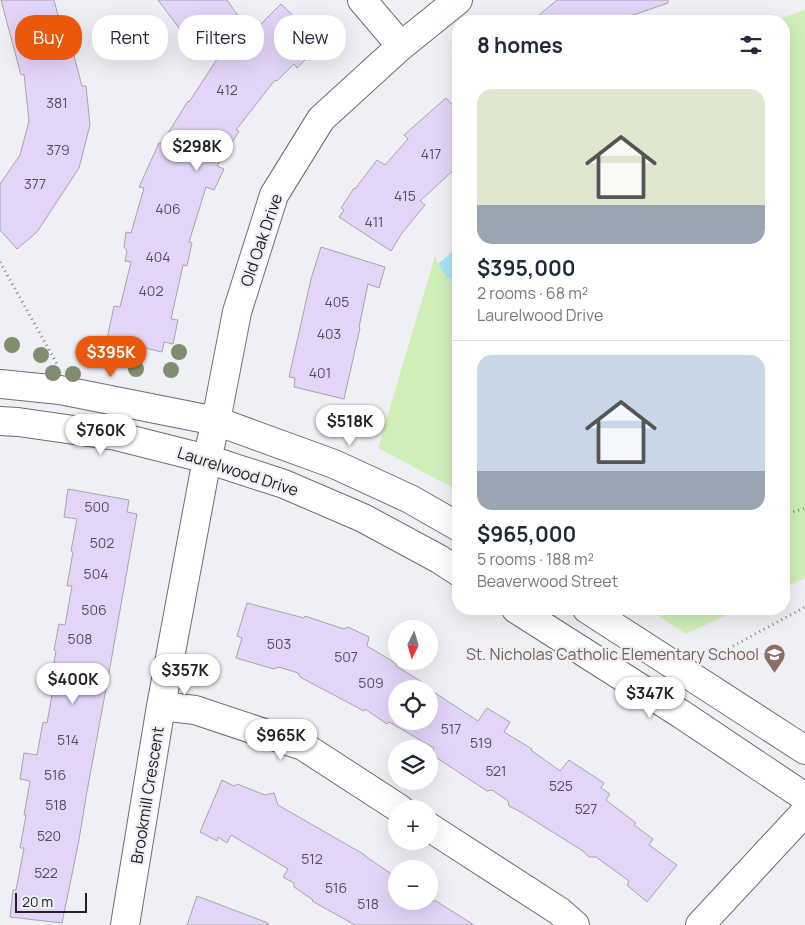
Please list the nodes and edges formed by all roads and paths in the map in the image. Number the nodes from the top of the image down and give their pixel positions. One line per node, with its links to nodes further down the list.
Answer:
1 (362, 0): 3 (street)
2 (458, 0): 3 (street, Old Oak Drive)
3 (401, 46): 8 (street, Old Oak Drive)
4 (0, 262): 5 (path)
5 (58, 365)
6 (0, 384): 8 (street)
7 (0, 421): 9 (street, Laurelwood Drive)
8 (216, 421): 9 (street, Old Oak Drive); 12 (street)
9 (207, 459): 13 (street, Laurelwood Drive); 18 (street, Brookmill Crescent)
10 (805, 508): 11 (path)
11 (790, 513)
12 (452, 523)
13 (452, 567)
14 (805, 607): 17 (path)
15 (525, 615): 20 (street)
16 (596, 615): 19 (street)
17 (711, 658)
18 (161, 706): 21 (street); 24 (street, Brookmill Crescent)
19 (805, 750)
20 (805, 797)
21 (388, 801)
22 (805, 812): 26 (street)
23 (438, 833): 25 (street)
24 (126, 925)
25 (575, 925)
26 (700, 925)

